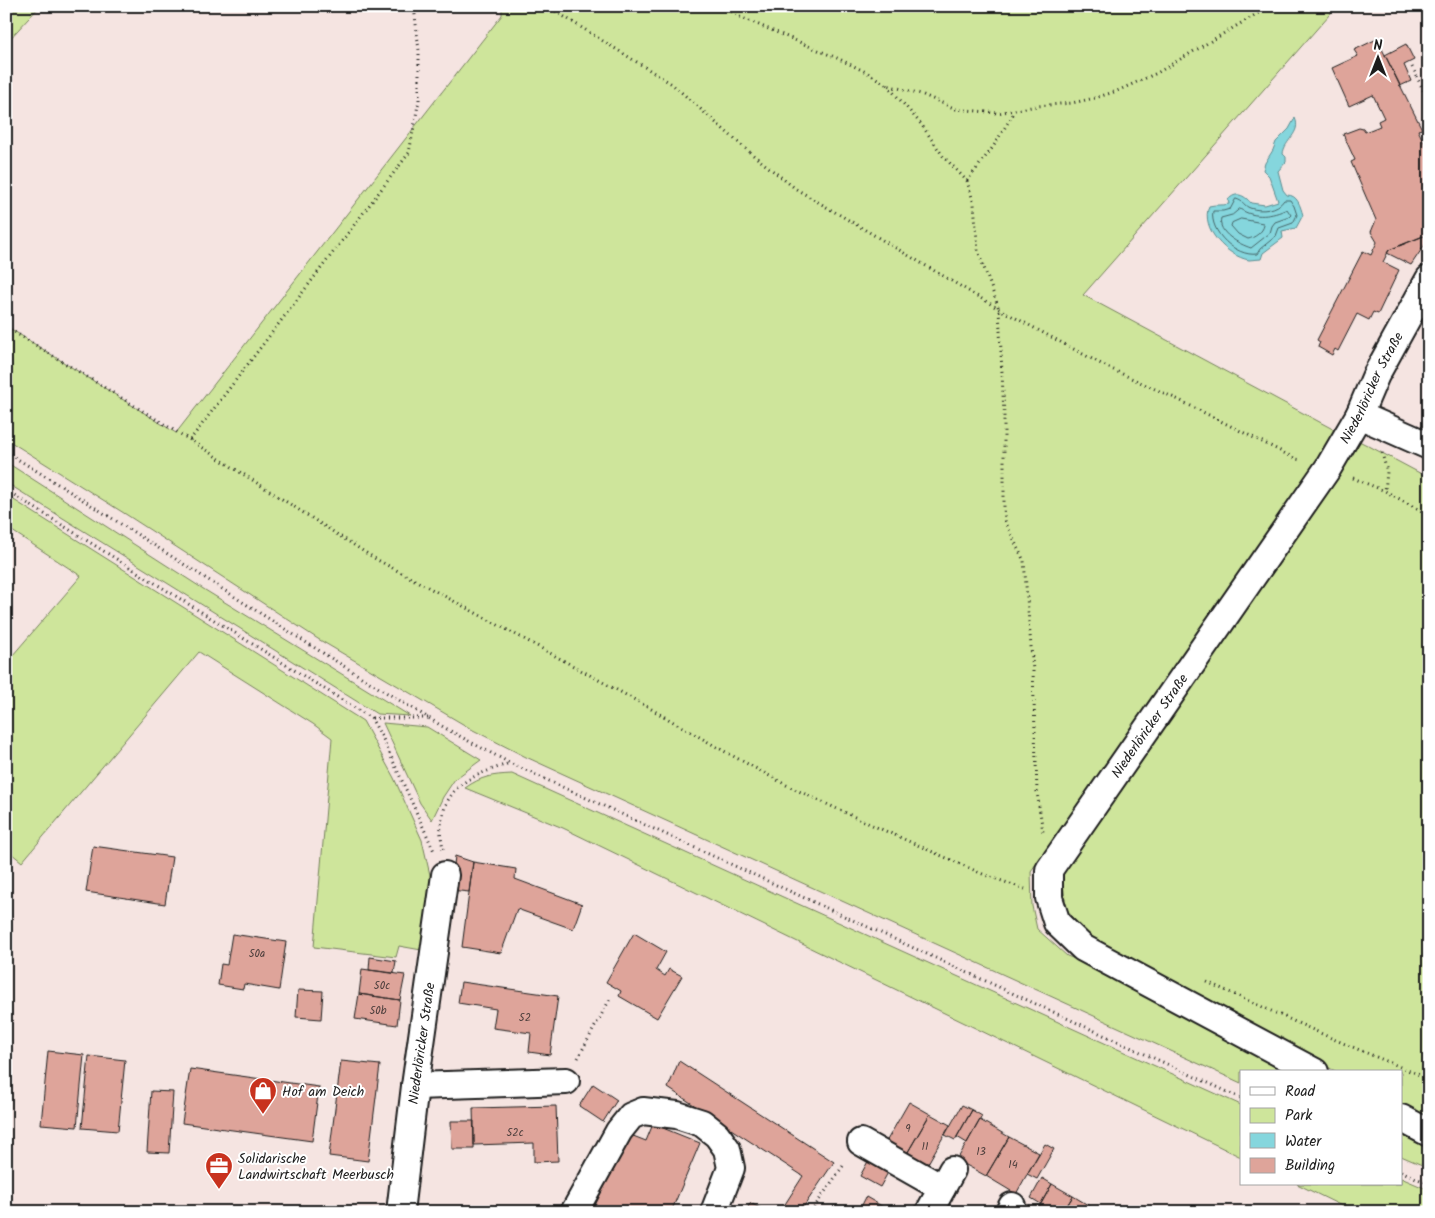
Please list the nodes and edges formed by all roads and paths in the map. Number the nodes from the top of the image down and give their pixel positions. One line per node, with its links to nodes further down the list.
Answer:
1 (414, 6): 14 (path)
2 (547, 6): 11 (path)
3 (722, 6): 6 (path)
4 (1270, 6): 8 (path)
5 (1412, 68): 7 (path)
6 (887, 85): 8 (path); 9 (path)
7 (1429, 102)
8 (1016, 110): 9 (path)
9 (967, 181): 11 (path)
10 (1429, 279): 13 (street, Niederlöricker Straße)
11 (999, 309): 17 (path); 23 (path)
12 (6, 327): 14 (path)
13 (1359, 415): 15 (street); 17 (street, Niederlöricker Straße)
14 (190, 440): 25 (path)
15 (1429, 446)
16 (6, 452): 21 (path)
17 (1328, 468): 19 (path); 23 (street, Niederlöricker Straße)
18 (6, 490): 20 (path)
19 (1429, 515)
20 (371, 718): 21 (path); 24 (path)
21 (428, 718): 22 (path)
22 (510, 763): 24 (path); 32 (path)
23 (1049, 870): 25 (street)
24 (445, 875): 31 (street, Niederlöricker Straße)
25 (1049, 898): 28 (street)
26 (1203, 981): 29 (path)
27 (611, 997): 30 (path)
28 (1311, 1070)
29 (1429, 1079)
30 (566, 1081): 31 (street)
31 (415, 1086): 38 (street, Niederlöricker Straße)
32 (1240, 1098)
33 (1402, 1119): 34 (street)
34 (1429, 1133)
35 (861, 1142): 41 (path); 42 (street)
36 (1402, 1171): 37 (path)
37 (1429, 1184)
38 (400, 1212)
39 (574, 1212): 40 (street)
40 (714, 1212)
41 (811, 1212)
42 (929, 1212)

